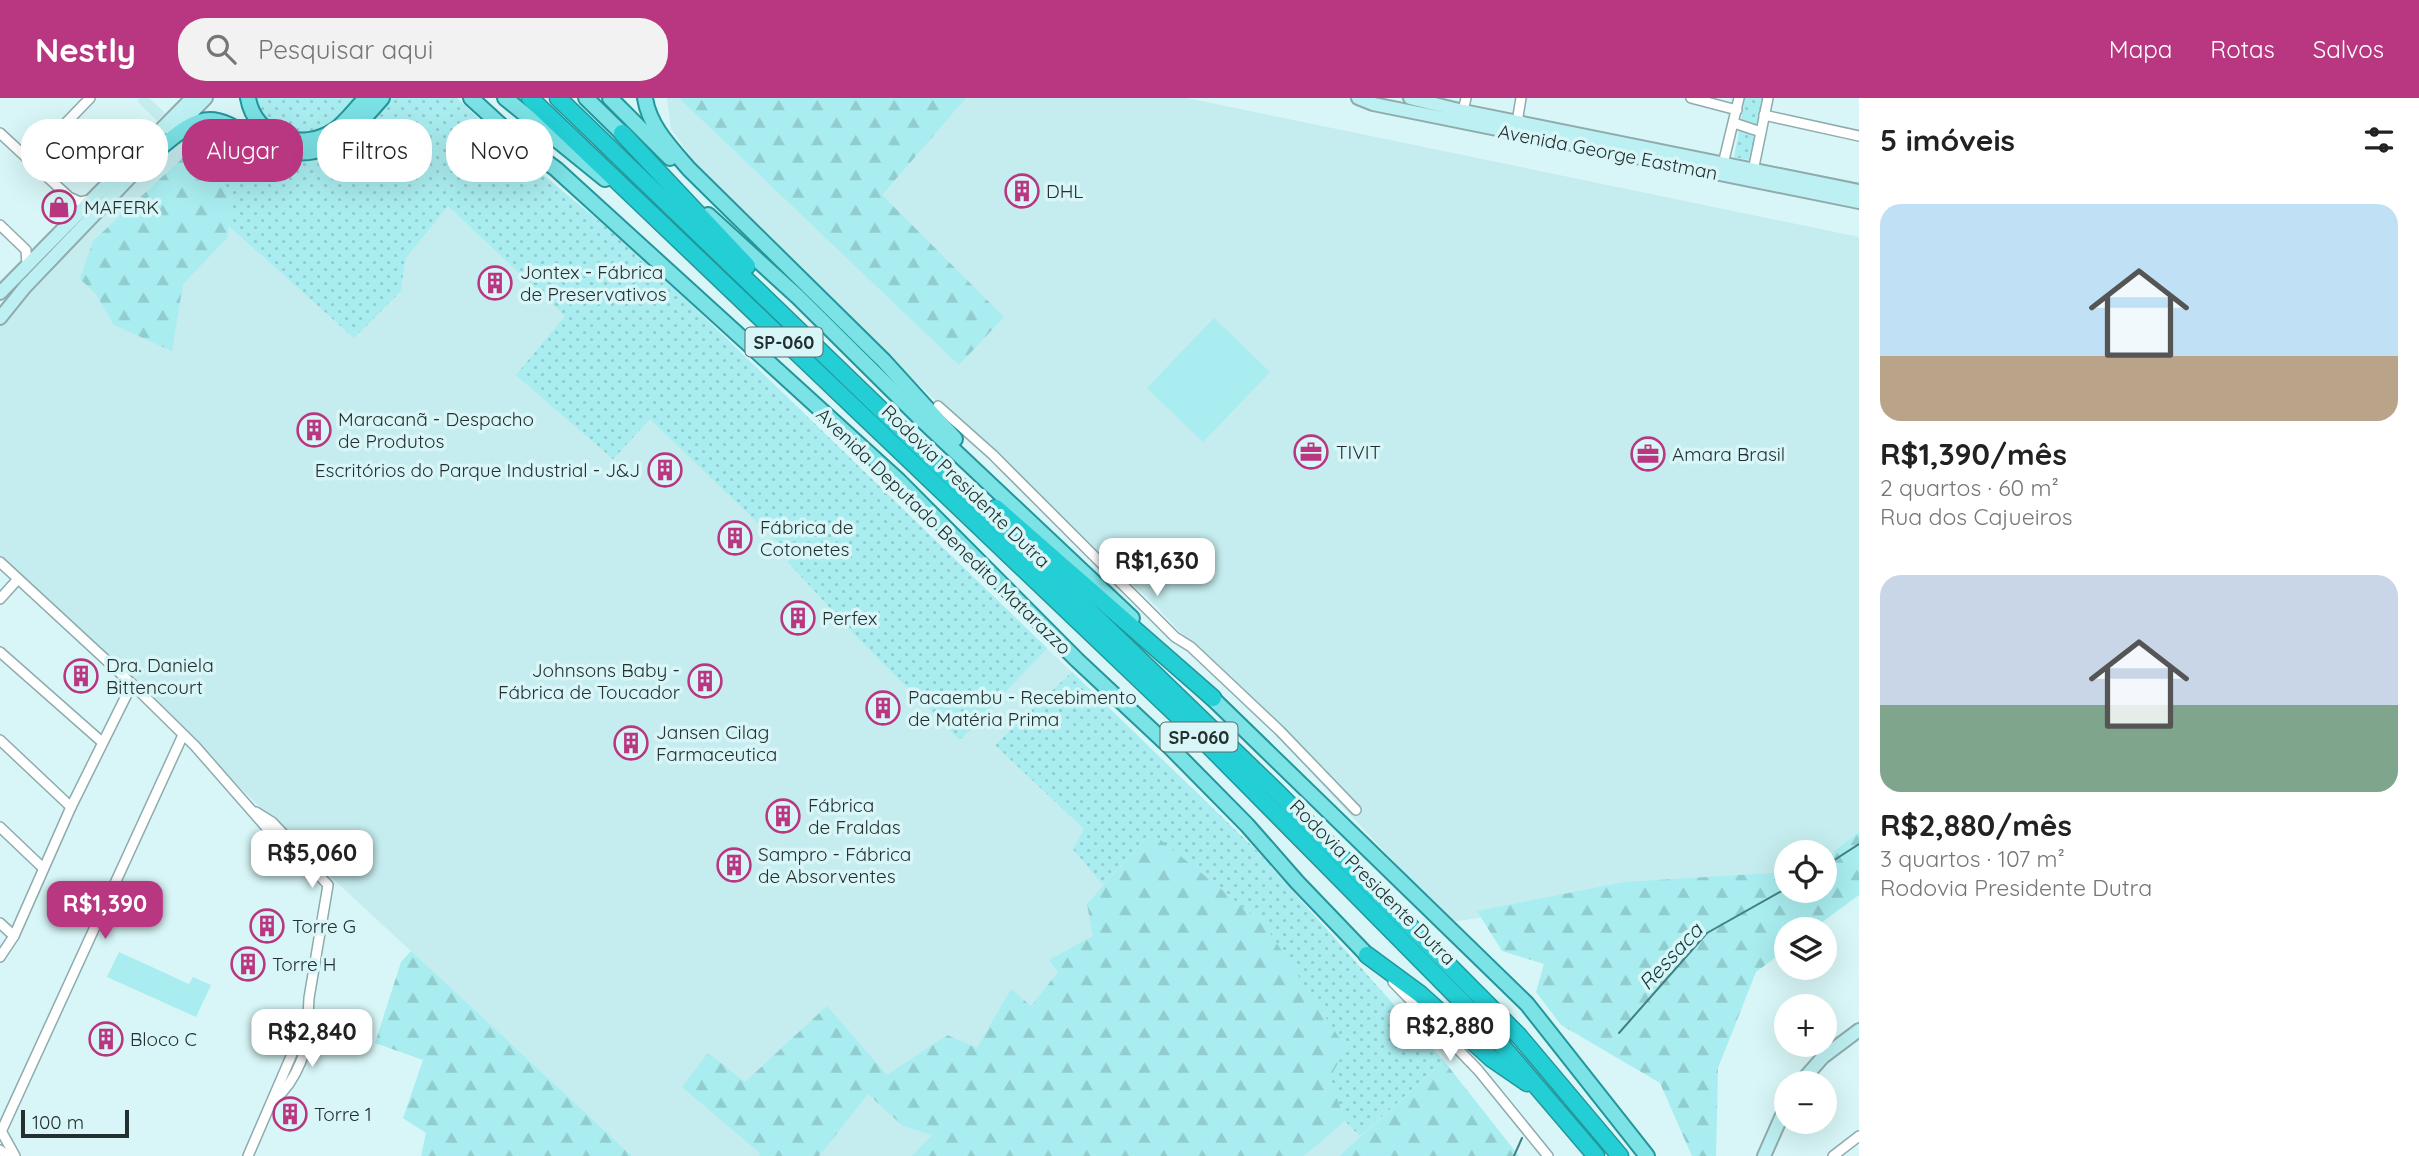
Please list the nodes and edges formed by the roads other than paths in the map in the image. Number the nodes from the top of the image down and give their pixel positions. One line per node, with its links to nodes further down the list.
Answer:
1 (90, 98): 23 (street)
2 (190, 98): 38 (street)
3 (206, 98): 30 (street)
4 (248, 98): 5 (main road)
5 (366, 98)
6 (382, 98): 31 (main road)
7 (471, 98): 65 (main road, Avenida Deputado Benedito Matarazzo)
8 (505, 98): 44 (main road)
9 (530, 98): 44 (highway, Rodovia Presidente Dutra / SP-060)
10 (558, 98): 46 (highway, Rodovia Presidente Dutra / SP-060)
11 (586, 98): 28 (main road)
12 (610, 98): 40 (main road)
13 (645, 98): 40 (main road)
14 (1359, 98): 39 (street, Avenida George Eastman)
15 (1410, 98): 20 (street, Avenida George Eastman)
16 (1521, 98): 24 (street)
17 (1691, 98): 21 (street)
18 (1739, 98): 21 (street)
19 (1768, 98): 22 (street)
20 (1464, 104): 24 (street, Avenida George Eastman)
21 (1737, 110): 25 (street)
22 (1764, 115): 26 (street); 29 (street)
23 (69, 119)
24 (1517, 122): 33 (street, Avenida George Eastman)
25 (1734, 123): 26 (street); 33 (street)
26 (1761, 132): 34 (street)
27 (0, 133): 32 (street)
28 (622, 133): 46 (highway); 49 (main road)
29 (1859, 136)
30 (168, 137)
31 (168, 142)
32 (21, 153)
33 (1723, 164): 34 (street, Avenida George Eastman)
34 (1753, 170): 37 (street, Avenida George Eastman)
35 (53, 182): 38 (street)
36 (125, 182): 45 (street)
37 (1859, 191)
38 (90, 200): 42 (street)
39 (1859, 202)
40 (725, 204): 49 (main road)
41 (0, 225): 42 (street)
42 (27, 265): 43 (street)
43 (0, 293)
44 (734, 294): 69 (highway, Rodovia Presidente Dutra / SP-060)
45 (0, 318)
46 (792, 323): 48 (highway, Rodovia Presidente Dutra / SP-060)
47 (939, 406): 60 (street)
48 (916, 444): 55 (highway); 79 (highway, Rodovia Presidente Dutra / SP-060)
49 (979, 474): 55 (main road)
50 (0, 562): 51 (street)
51 (18, 579): 52 (street); 54 (street)
52 (0, 598)
53 (0, 652): 58 (street)
54 (132, 684): 56 (street); 58 (street)
55 (1213, 698): 80 (main road)
56 (183, 735): 70 (street); 76 (street)
57 (0, 740): 59 (street)
58 (102, 742): 59 (street)
59 (71, 807): 62 (street)
60 (1356, 810)
61 (0, 827): 62 (street)
62 (43, 868): 64 (street)
63 (0, 923): 64 (street)
64 (14, 936): 66 (street)
65 (1367, 955): 69 (highway); 77 (street)
66 (0, 957)
67 (1859, 1030): 68 (street)
68 (1811, 1071)
69 (1549, 1099): 78 (highway, Rodovia Presidente Dutra / SP-060)
70 (1, 1132): 75 (street)
71 (1774, 1133): 81 (street)
72 (1859, 1136): 82 (street)
73 (0, 1150): 74 (street)
74 (8, 1156)
75 (15, 1156)
76 (248, 1156)
77 (1548, 1156)
78 (1596, 1156)
79 (1620, 1156)
80 (1647, 1156)
81 (1764, 1156)
82 (1833, 1156)

